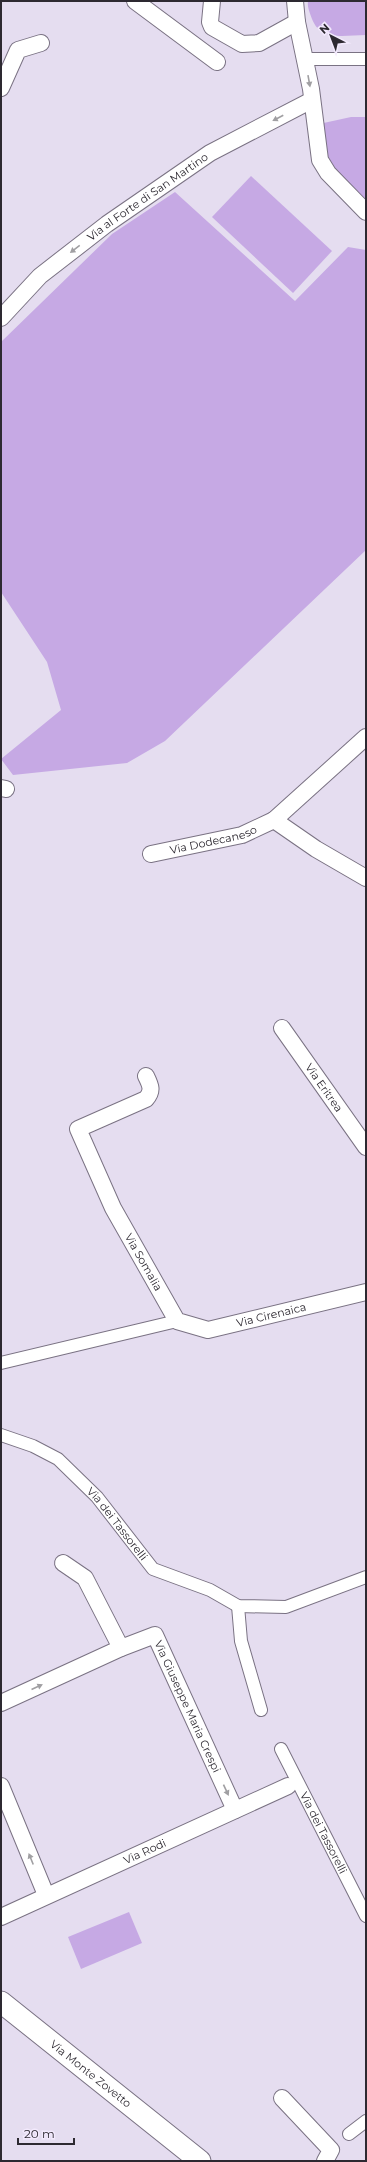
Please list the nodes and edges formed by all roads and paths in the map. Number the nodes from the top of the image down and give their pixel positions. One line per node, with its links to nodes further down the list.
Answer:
1 (134, 1): 8 (street)
2 (212, 1): 4 (street)
3 (296, 1): 4 (street)
4 (297, 22): 6 (street)
5 (41, 43): 9 (street)
6 (305, 59): 7 (street); 10 (street, one-way to 10)
7 (366, 59)
8 (217, 62)
9 (1, 88)
10 (312, 100): 11 (street); 12 (street, Via al Forte di San Martino, one-way to 12)
11 (366, 212)
12 (1, 318)
13 (366, 737): 14 (street, Via Dodecaneso)
14 (274, 820): 15 (street, Via Dodecaneso); 16 (street)
15 (151, 854)
16 (366, 878)
17 (282, 1028): 19 (street, Via Eritrea)
18 (146, 1076): 21 (street, Via Somalia)
19 (366, 1147)
20 (366, 1292): 21 (street, Via Cirenaica)
21 (177, 1321): 22 (street)
22 (1, 1363)
23 (1, 1435): 26 (street, Via dei Tassorelli)
24 (63, 1563): 27 (street)
25 (366, 1577): 26 (street, Via dei Tassorelli)
26 (238, 1606): 29 (street)
27 (121, 1648): 28 (street, one-way to 27); 33 (street, Via Giuseppe Maria Crespi, one-way to 33)
28 (1, 1703)
29 (261, 1710)
30 (281, 1749): 36 (street, Via dei Tassorelli)
31 (1, 1786): 34 (street, one-way to 31)
32 (288, 1786): 33 (street, Via Rodi)
33 (235, 1810): 34 (street, Via Rodi)
34 (46, 1895): 35 (street, Via Rodi)
35 (1, 1916)
36 (366, 1916)
37 (1, 2002): 41 (street, Via Monte Zovetto)
38 (282, 2098): 42 (street)
39 (366, 2120): 40 (street)
40 (348, 2134)
41 (200, 2161)
42 (326, 2161)

